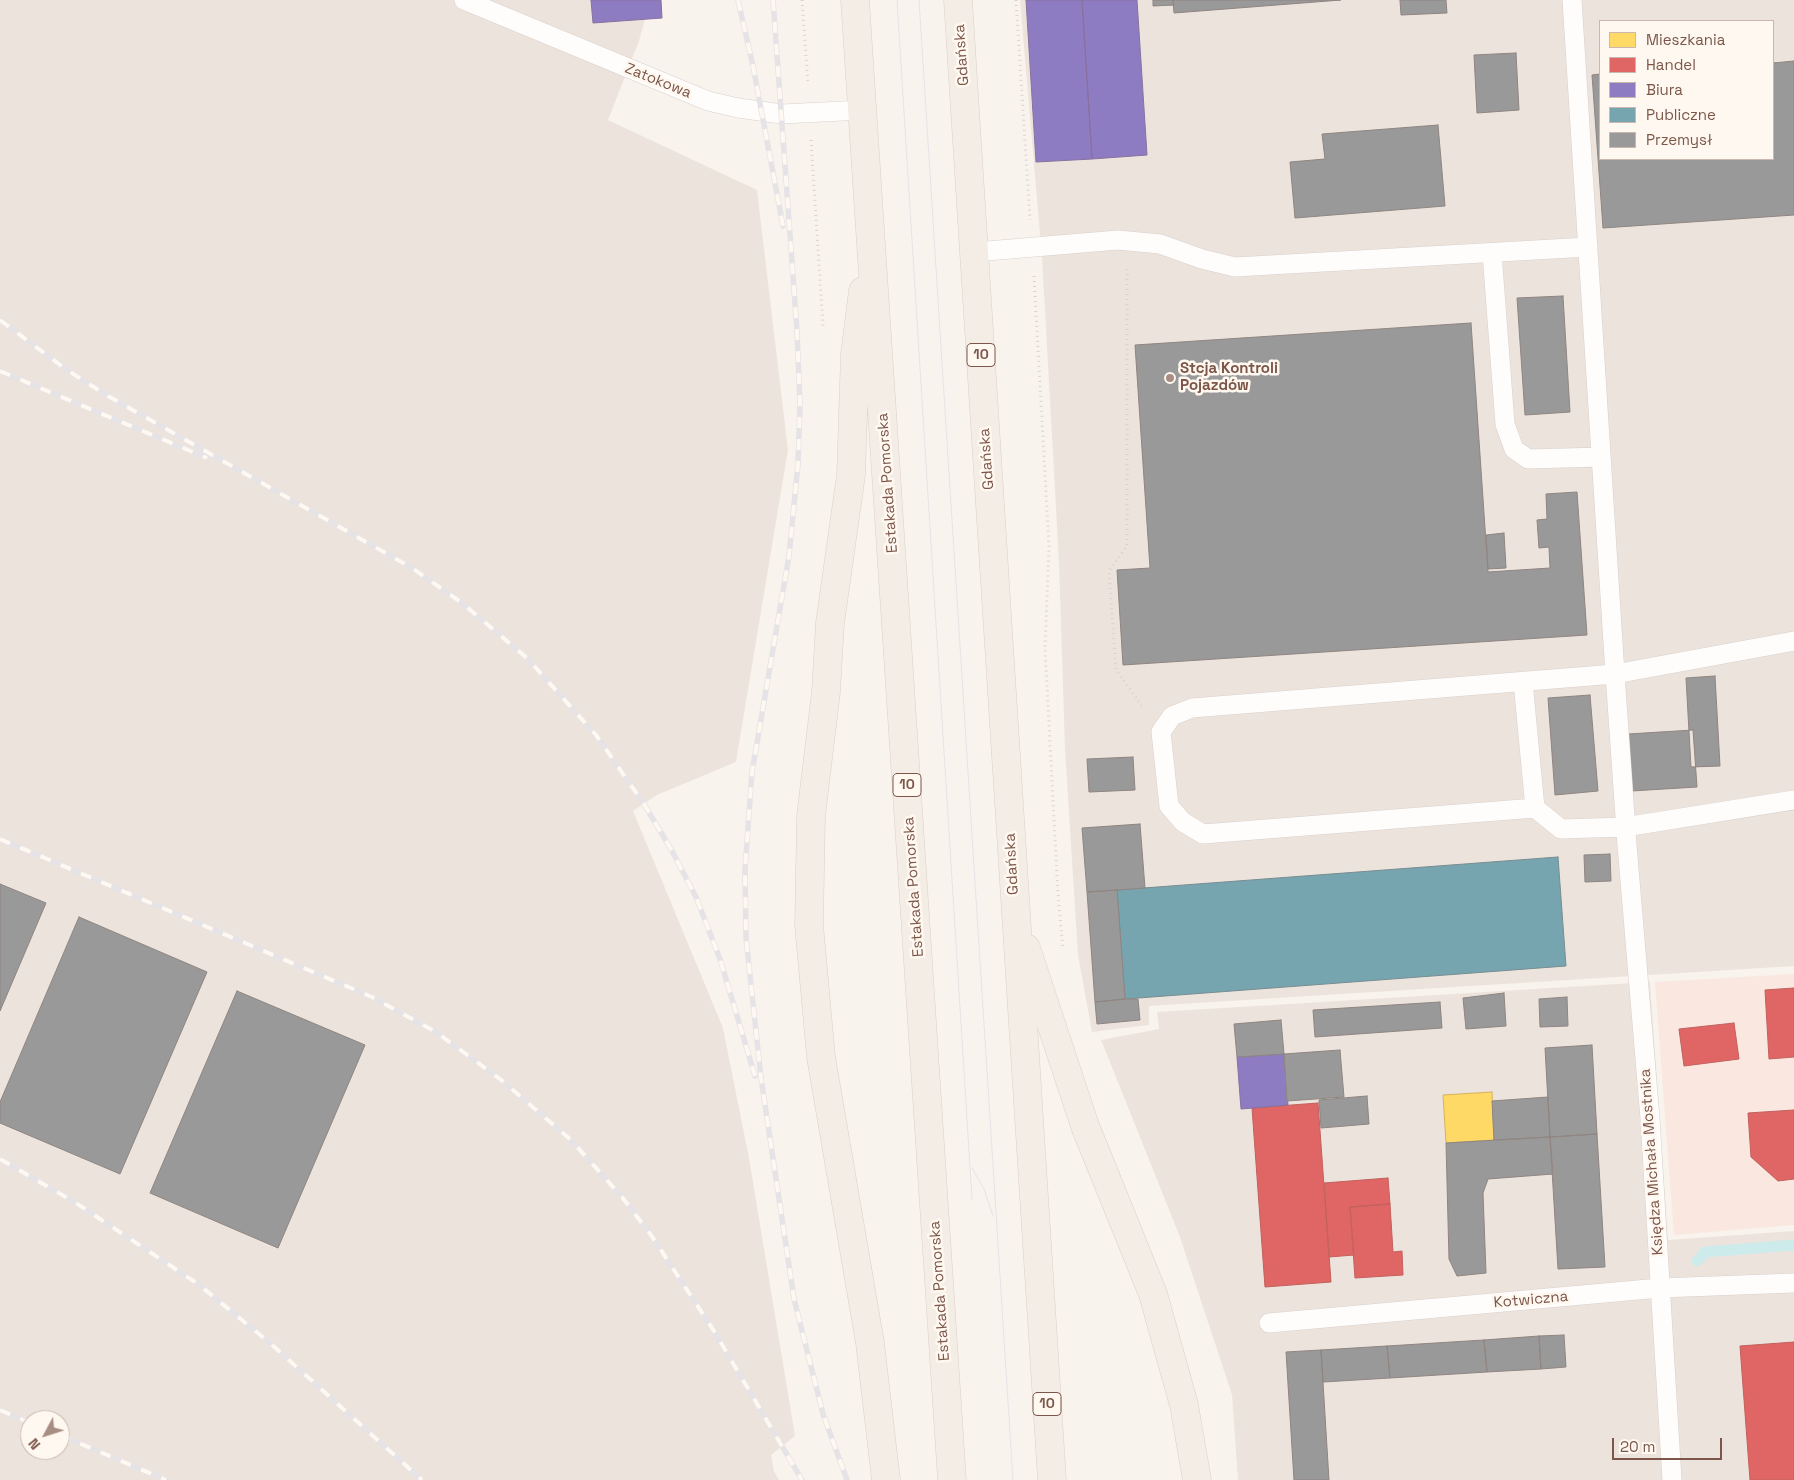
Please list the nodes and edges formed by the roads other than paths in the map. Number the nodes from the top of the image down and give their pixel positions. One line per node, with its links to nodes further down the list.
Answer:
1 (464, 0): 5 (lane, Zatokowa)
2 (855, 0): 5 (main road, 10)
3 (958, 0): 8 (main road, Gdańska / 10)
4 (1572, 0): 7 (lane, Księdza Michała Mostnika)
5 (863, 110): 6 (main road, 10)
6 (871, 235): 21 (main road); 22 (main road, Estakada Pomorska / 10)
7 (1588, 247): 9 (lane); 10 (lane, Księdza Michała Mostnika)
8 (975, 252): 9 (lane); 17 (main road, Gdańska / 10)
9 (1492, 252): 10 (lane)
10 (1601, 457): 12 (lane, Księdza Michała Mostnika)
11 (1794, 641): 12 (lane)
12 (1615, 674): 13 (lane); 16 (lane, Księdza Michała Mostnika)
13 (1523, 682): 15 (lane); 15 (lane)
14 (1794, 800): 16 (lane)
15 (1535, 808): 16 (lane)
16 (1626, 836): 19 (lane, Księdza Michała Mostnika)
17 (1015, 919): 23 (main road, 10); 24 (main road)
18 (1794, 1283): 19 (lane, Kotwiczna)
19 (1660, 1288): 20 (lane, Kotwiczna); 25 (lane, Księdza Michała Mostnika)
20 (1269, 1323)
21 (886, 1480)
22 (952, 1480)
23 (1052, 1480)
24 (1197, 1480)
25 (1672, 1480)

